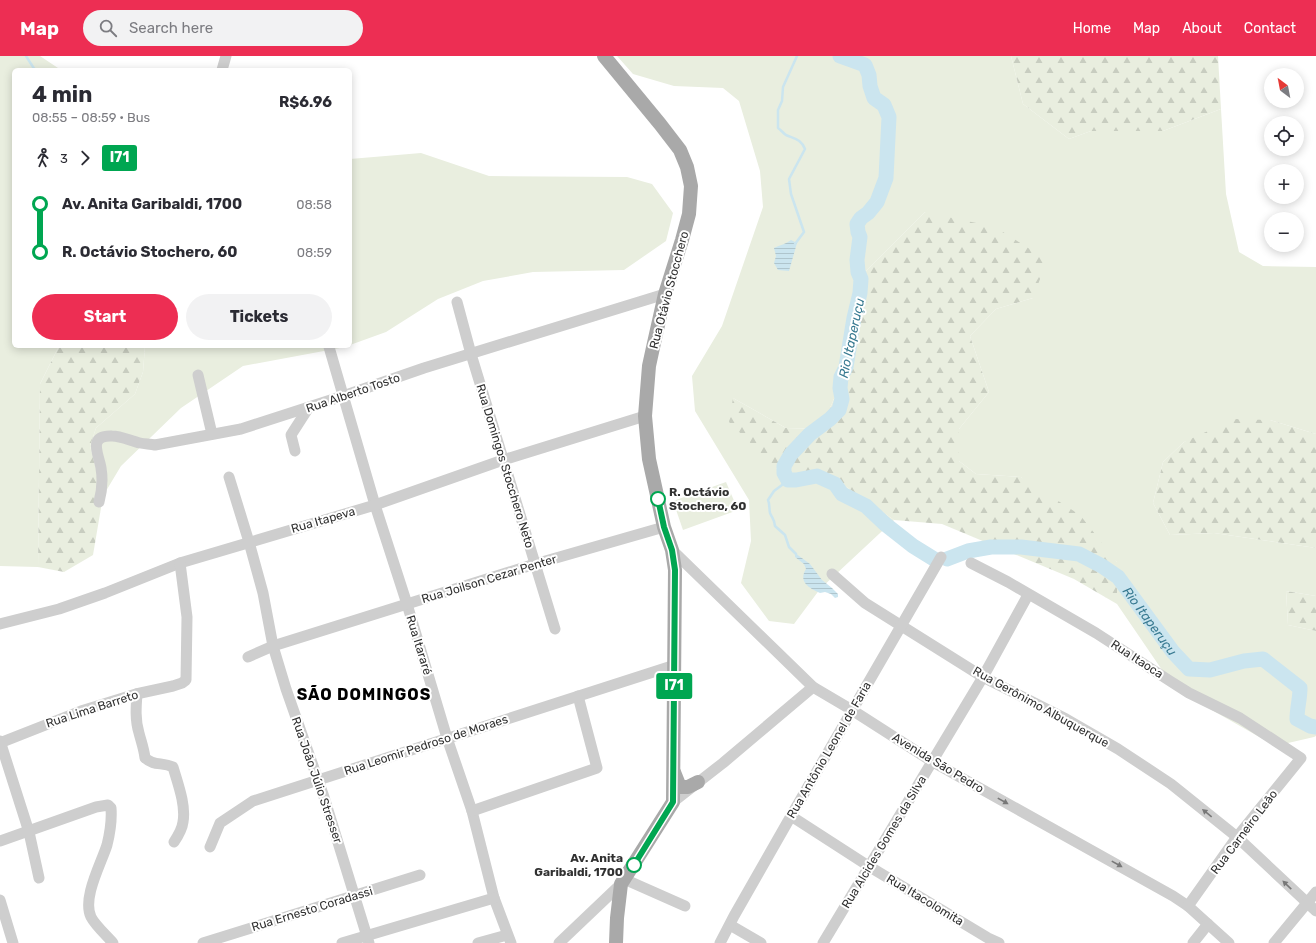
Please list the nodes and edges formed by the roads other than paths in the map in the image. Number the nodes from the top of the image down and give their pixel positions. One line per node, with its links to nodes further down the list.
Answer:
1 (226, 56): 3 (street)
2 (604, 56): 4 (main road, Rua Otávio Stocchero)
3 (222, 68)
4 (665, 294): 7 (street, Rua Alberto Tosto); 11 (main road, Rua Otávio Stocchero)
5 (457, 302): 7 (street, Rua Domingos Stocchero Neto)
6 (329, 348): 9 (street, Rua Itararé)
7 (471, 354): 9 (street, Rua Alberto Tosto); 14 (street, Rua Domingos Stocchero Neto)
8 (198, 375): 12 (street)
9 (343, 396): 10 (street, Rua Alberto Tosto); 17 (street, Rua Itararé)
10 (310, 407): 12 (street, Rua Alberto Tosto); 13 (street)
11 (645, 416): 14 (street, Rua Itapeva); 18 (main road, Rua Otávio Stocchero)
12 (212, 434): 16 (street, Rua Alberto Tosto)
13 (295, 451)
14 (503, 460): 17 (street, Rua Itapeva); 24 (street, Rua Domingos Stocchero Neto)
15 (229, 477): 19 (street, Rua João Júlio Stresser)
16 (98, 502)
17 (375, 505): 19 (street, Rua Itapeva); 29 (street, Rua Itararé)
18 (664, 527): 20 (main road, Rua Otávio Stocchero); 24 (street, Rua Joilson Cezar Penter)
19 (249, 542): 22 (street, Rua Itapeva); 33 (street, Rua João Júlio Stresser)
20 (672, 550): 25 (street, Avenida São Pedro); 27 (main road, Rua Otávio Stocchero)
21 (941, 557): 31 (street, Rua Antônio Leonel de Faria)
22 (180, 563): 30 (street, Rua Itapeva); 38 (street, Rua Lima Barreto)
23 (971, 563): 28 (street, Rua Itaoca)
24 (535, 564): 29 (street, Rua Joilson Cezar Penter); 32 (street, Rua Domingos Stocchero Neto)
25 (694, 571): 27 (street); 37 (street, Avenida São Pedro)
26 (832, 574): 31 (street, Rua Gerônimo Albuquerque)
27 (676, 582): 35 (main road, Rua Otávio Stocchero)
28 (1028, 594): 36 (street, Rua Alcides Gomes da Silva); 43 (street, Rua Itaoca)
29 (407, 604): 33 (street, Rua Joilson Cezar Penter); 41 (street, Rua Itararé)
30 (0, 624)
31 (902, 625): 36 (street, Rua Gerônimo Albuquerque); 40 (street, Rua Antônio Leonel de Faria)
32 (554, 629)
33 (273, 646): 34 (street, Rua Joilson Cezar Penter); 46 (street, Rua João Júlio Stresser)
34 (248, 657)
35 (669, 668): 39 (street, Rua Leomir Pedroso de Moraes); 45 (main road, Rua Otávio Stocchero)
36 (983, 677): 44 (street, Rua Alcides Gomes da Silva); 52 (street, Rua Gerônimo Albuquerque, one-way to 36)
37 (813, 687): 40 (street, Avenida São Pedro); 47 (street)
38 (138, 694): 42 (street, Rua Lima Barreto); 54 (street)
39 (578, 696): 41 (street, Rua Leomir Pedroso de Moraes); 49 (street)
40 (852, 710): 44 (street, Avenida São Pedro); 50 (street, Rua Antônio Leonel de Faria)
41 (447, 738): 46 (street, Rua Leomir Pedroso de Moraes); 49 (street, Rua Itararé)
42 (0, 743): 51 (street)
43 (1301, 758): 52 (street, Rua Carneiro Leão)
44 (933, 762): 56 (street, Rua Alcides Gomes da Silva); 66 (street, Avenida São Pedro, one-way to 66)
45 (673, 768): 47 (main road); 48 (main road, Rua Otávio Stocchero)
46 (317, 780): 55 (street, Rua Leomir Pedroso de Moraes); 61 (street, Rua João Júlio Stresser)
47 (698, 782): 48 (street)
48 (673, 802): 59 (main road)
49 (472, 811): 62 (street, Rua Itararé)
50 (791, 816): 56 (street, Rua Itacolomita); 72 (street, Rua Antônio Leonel de Faria)
51 (29, 832): 53 (street); 58 (street); 77 (street)
52 (1237, 837): 64 (street, Rua Gerônimo Albuquerque, one-way to 52); 66 (street, Rua Carneiro Leão)
53 (0, 841)
54 (174, 842)
55 (210, 847)
56 (870, 867): 75 (street, Rua Itacolomita); 85 (street, Rua Alcides Gomes da Silva)
57 (420, 875): 61 (street, Rua Ernesto Coradassi)
58 (40, 878)
59 (622, 882): 65 (street); 68 (street); 69 (main road)
60 (1316, 892): 64 (street)
61 (354, 895): 73 (street, Rua João Júlio Stresser); 78 (street, Rua Ernesto Coradassi)
62 (494, 898): 73 (street); 74 (street, Rua Itararé)
63 (0, 900): 70 (street)
64 (1307, 903): 67 (street, Rua Gerônimo Albuquerque); 89 (street)
65 (686, 906)
66 (1188, 906): 71 (street, Avenida São Pedro)
67 (1316, 911)
68 (590, 912): 69 (street); 81 (street)
69 (617, 918): 82 (main road)
70 (3, 922): 76 (street)
71 (1208, 924): 87 (street); 88 (street, Avenida São Pedro)
72 (730, 925): 83 (street, Rua Antônio Leonel de Faria); 84 (street)
73 (368, 939): 79 (street)
74 (509, 939): 80 (street)
75 (987, 941): 86 (street, Rua Itacolomita)
76 (13, 943)
77 (113, 943)
78 (203, 943)
79 (342, 943)
80 (478, 943)
81 (559, 943)
82 (616, 943)
83 (720, 943)
84 (760, 943)
85 (823, 943)
86 (999, 943)
87 (1194, 943)
88 (1229, 943)
89 (1274, 943)

